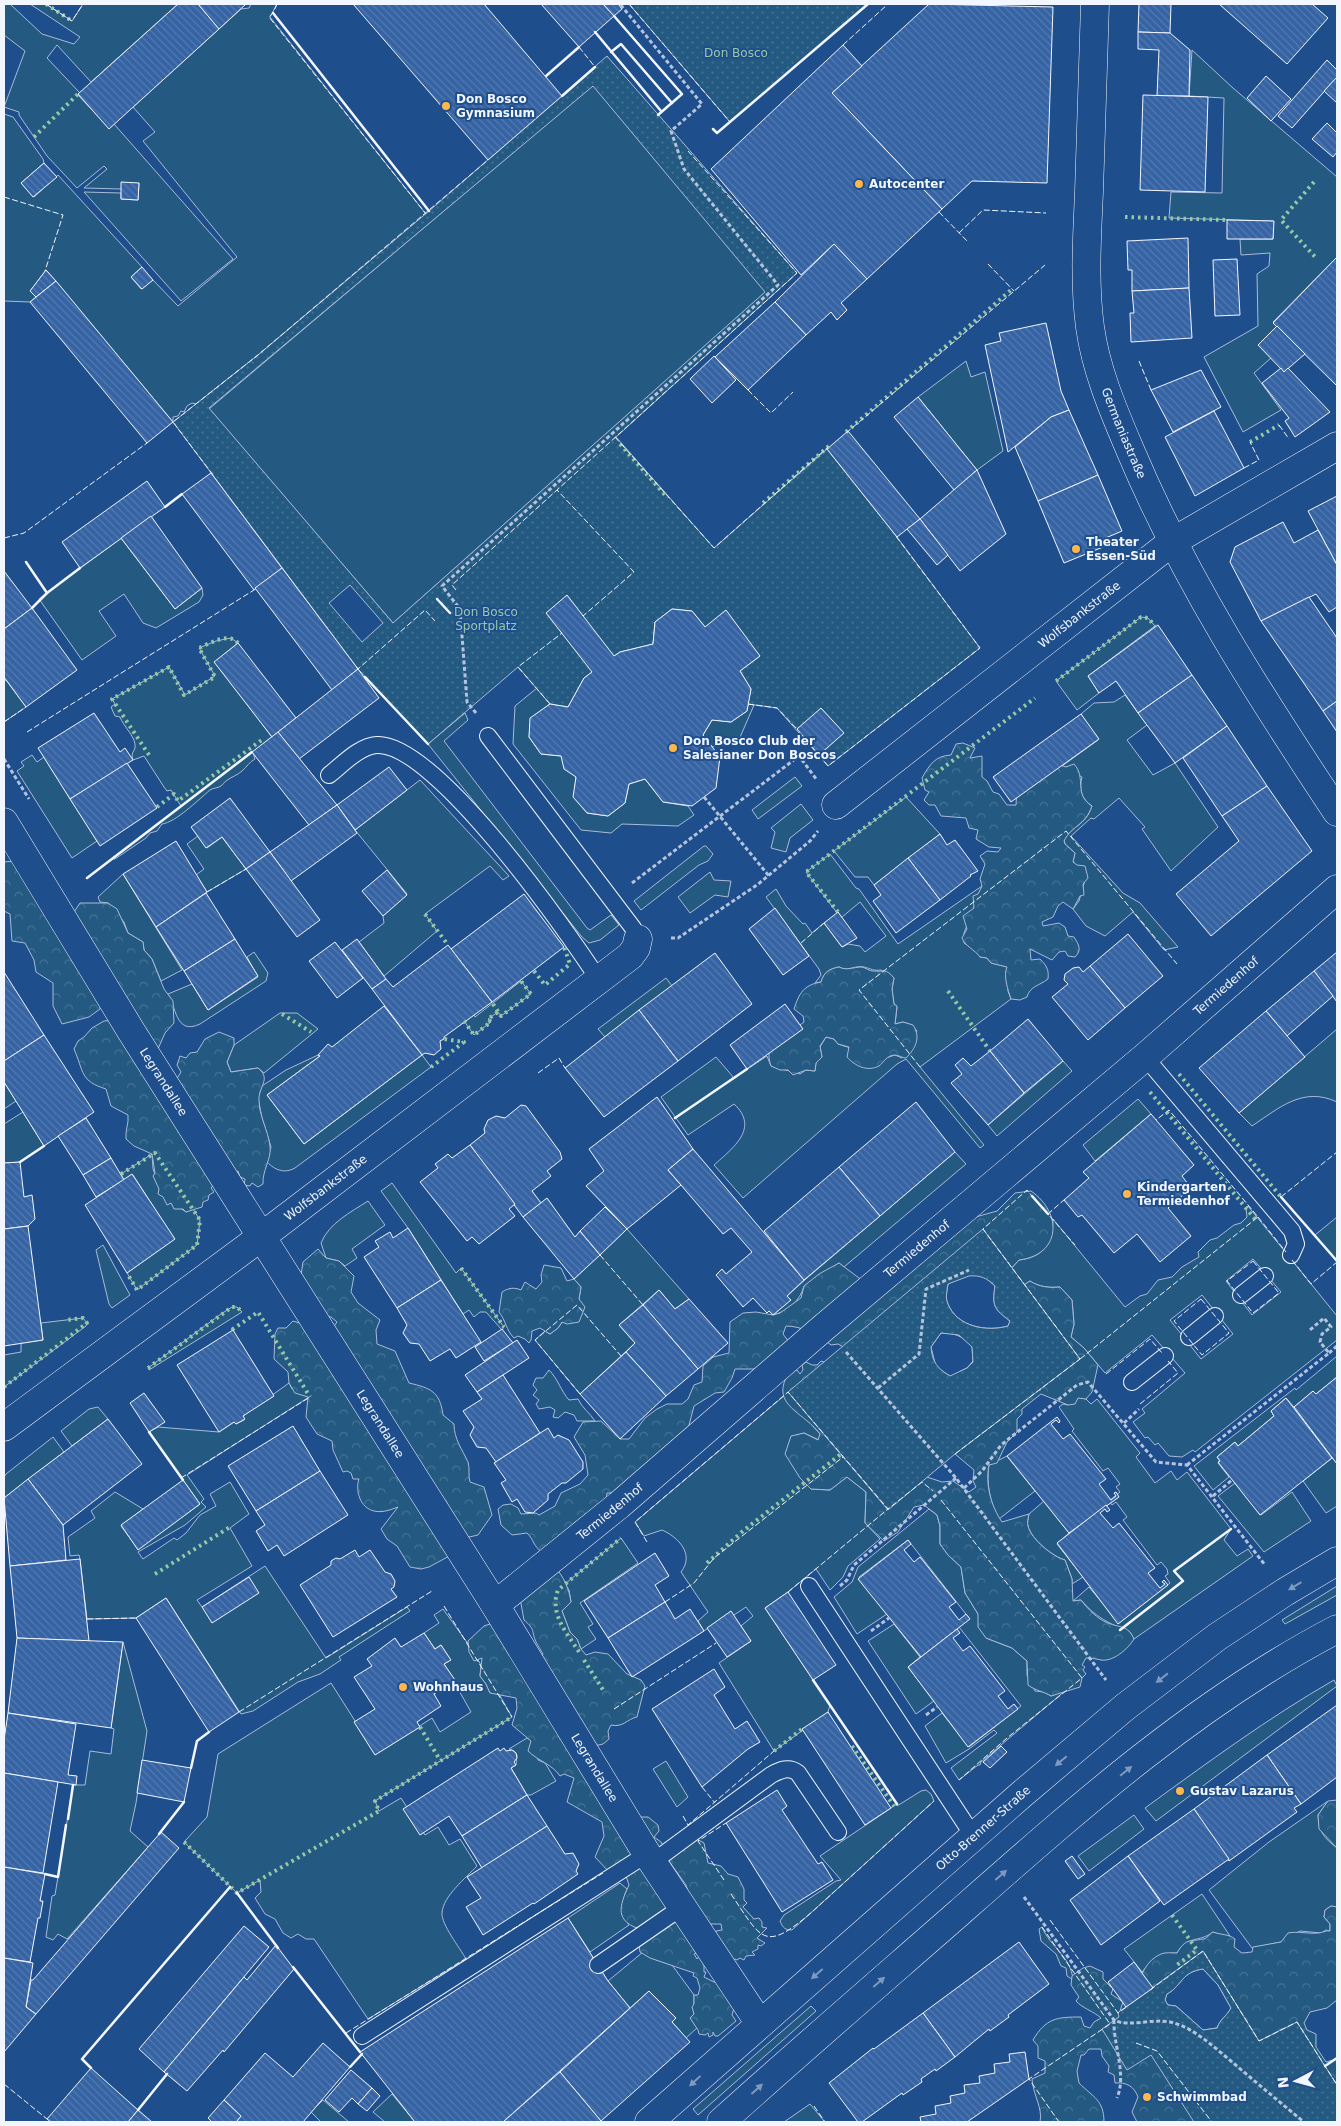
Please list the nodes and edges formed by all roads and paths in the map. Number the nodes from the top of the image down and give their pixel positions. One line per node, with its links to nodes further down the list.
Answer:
1 (620, 4): 5 (path)
2 (1095, 4): 4 (street, Germaniastraße)
3 (1337, 446): 4 (street, Wolfsbankstraße)
4 (1172, 542): 8 (street, Wolfsbankstraße); 9 (street, Germaniastraße)
5 (488, 736): 14 (lane)
6 (329, 775): 16 (lane)
7 (704, 797): 10 (path)
8 (836, 805): 10 (path); 12 (path)
9 (1337, 812)
10 (719, 817): 12 (path); 14 (path)
11 (4, 822): 18 (street, Legrandallee)
12 (768, 876): 15 (path)
13 (1337, 888): 17 (street, Termiedenhof)
14 (611, 899): 15 (lane)
15 (638, 939): 16 (street, Wolfsbankstraße)
16 (599, 980): 18 (street, Wolfsbankstraße)
17 (1145, 1057): 19 (lane); 24 (street, Termiedenhof)
18 (261, 1237): 34 (street, Wolfsbankstraße); 44 (street, Legrandallee)
19 (1291, 1255)
20 (969, 1270): 31 (path)
21 (1264, 1276): 22 (lane)
22 (1241, 1295)
23 (1215, 1316): 26 (lane)
24 (823, 1328): 31 (path); 44 (street, Termiedenhof)
25 (1310, 1330): 28 (path)
26 (1189, 1337)
27 (1337, 1346): 28 (path)
28 (1329, 1352): 35 (path)
29 (1165, 1356): 30 (lane)
30 (1132, 1382)
31 (878, 1388): 36 (path)
32 (1136, 1405): 33 (path)
33 (1124, 1423): 35 (path); 38 (path)
34 (4, 1427)
35 (1187, 1466): 39 (path)
36 (956, 1478): 38 (path); 43 (path)
37 (1232, 1480): 39 (path)
38 (964, 1488): 46 (path)
39 (1213, 1496): 42 (path)
40 (1337, 1561): 42 (street, Otto-Brenner-Straße, one-way to 42)
41 (808, 1586): 43 (lane)
42 (1285, 1592): 46 (street, Otto-Brenner-Straße, one-way to 46)
43 (819, 1603): 48 (lane)
44 (495, 1605): 49 (street, Legrandallee)
45 (1337, 1629): 50 (street, one-way to 45)
46 (1126, 1707): 48 (street, Otto-Brenner-Straße, one-way to 48)
47 (838, 1832): 49 (lane)
48 (974, 1837): 54 (street, Otto-Brenner-Straße, one-way to 54)
49 (650, 1858): 51 (street, Legrandallee); 55 (lane)
50 (1005, 1871): 53 (path); 58 (street, one-way to 50)
51 (682, 1907): 52 (lane); 54 (street, Legrandallee)
52 (598, 1966)
53 (1114, 2020): 56 (path); 59 (path)
54 (760, 2024): 57 (street, Otto-Brenner-Straße, one-way to 57)
55 (362, 2036)
56 (1117, 2098)
57 (649, 2122)
58 (721, 2122)
59 (1304, 2122)

